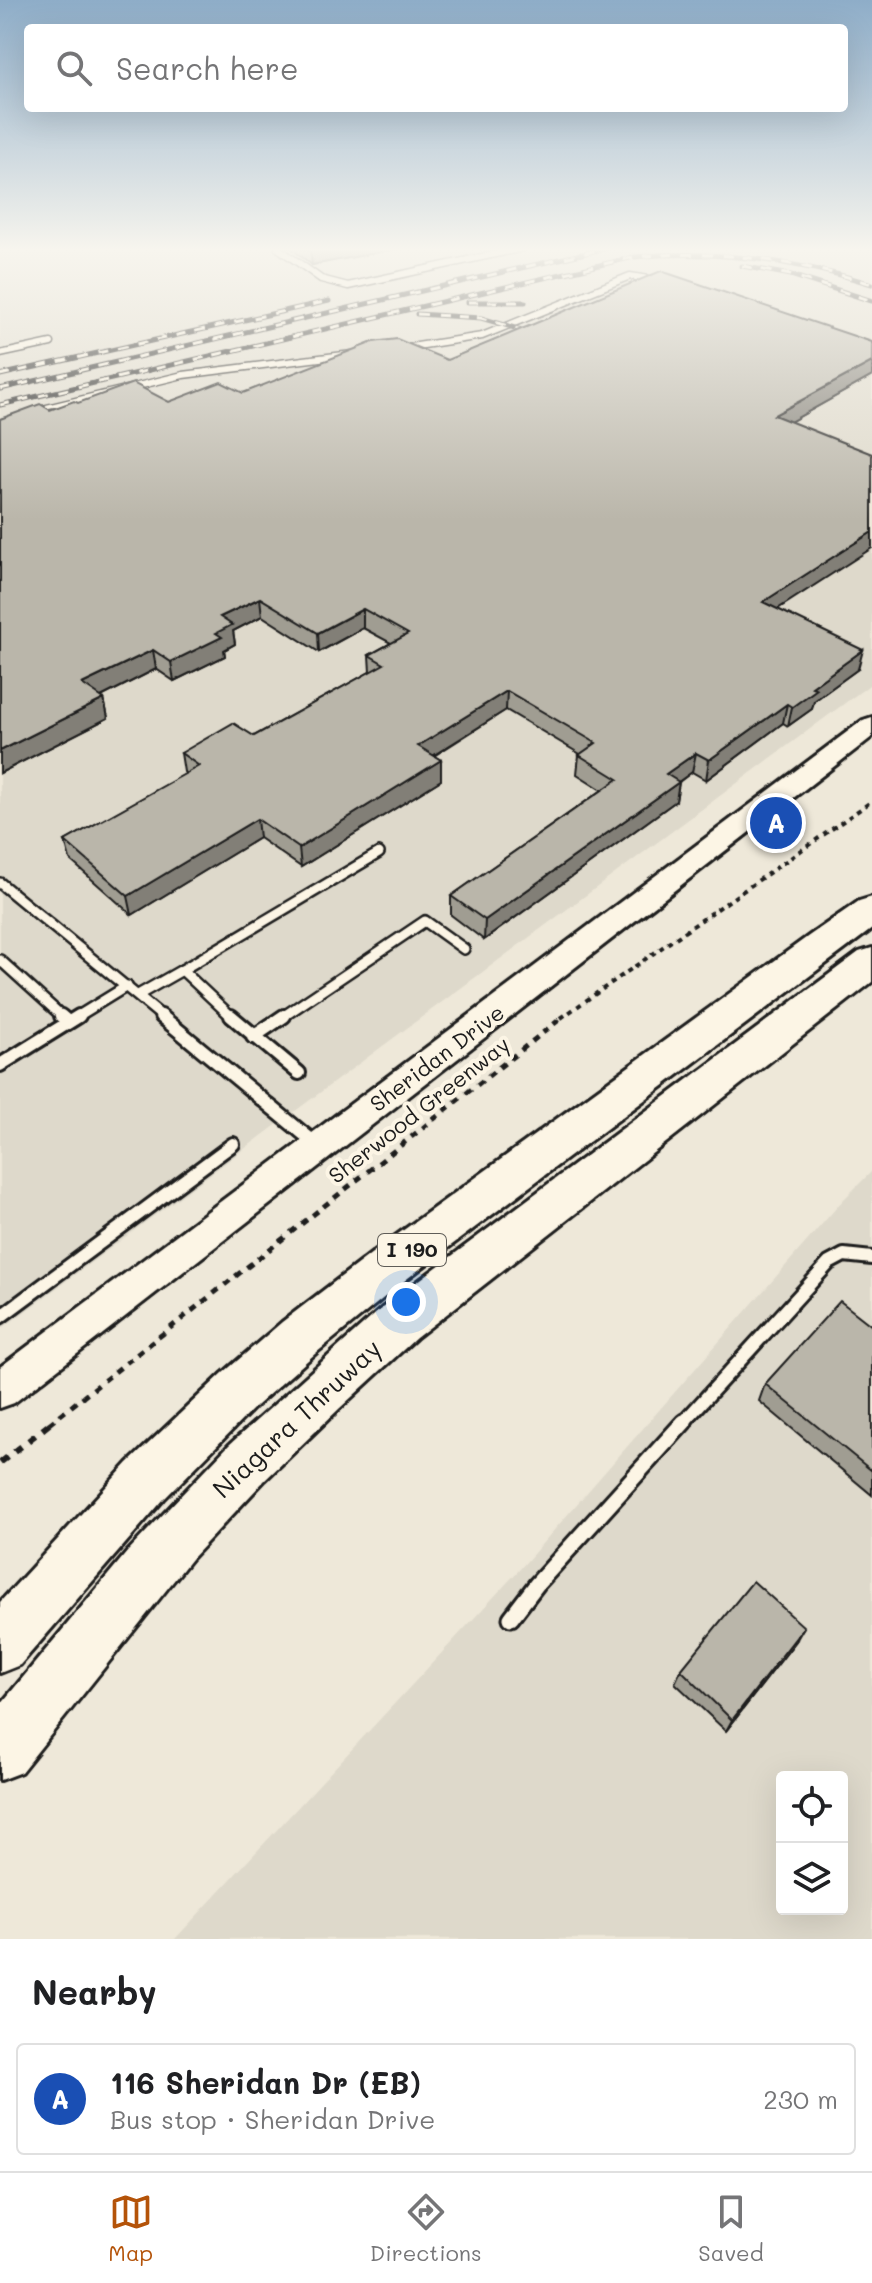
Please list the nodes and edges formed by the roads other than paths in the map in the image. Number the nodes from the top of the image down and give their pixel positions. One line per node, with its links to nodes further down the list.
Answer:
1 (470, 338): 3 (lane)
2 (51, 343): 5 (lane)
3 (392, 349)
4 (361, 353): 6 (lane)
5 (0, 354)
6 (25, 413)
7 (868, 734): 8 (main road, Sheridan Drive)
8 (750, 818): 9 (lane); 24 (main road, Sheridan Drive)
9 (784, 838)
10 (379, 853): 16 (lane)
11 (0, 883): 17 (lane)
12 (872, 910): 29 (highway, I 190)
13 (464, 949): 20 (lane)
14 (0, 960): 19 (lane)
15 (872, 962): 30 (highway, Niagara Thruway / I 190)
16 (182, 970): 18 (lane); 20 (lane)
17 (127, 986): 18 (lane); 19 (lane)
18 (138, 995): 24 (lane)
19 (68, 1022): 21 (lane)
20 (253, 1037): 22 (lane)
21 (0, 1065)
22 (299, 1073)
23 (233, 1144): 26 (lane)
24 (320, 1147): 27 (main road, Sheridan Drive)
25 (872, 1258): 28 (lane)
26 (0, 1317)
27 (0, 1390)
28 (511, 1618)
29 (0, 1645)
30 (0, 1751)

